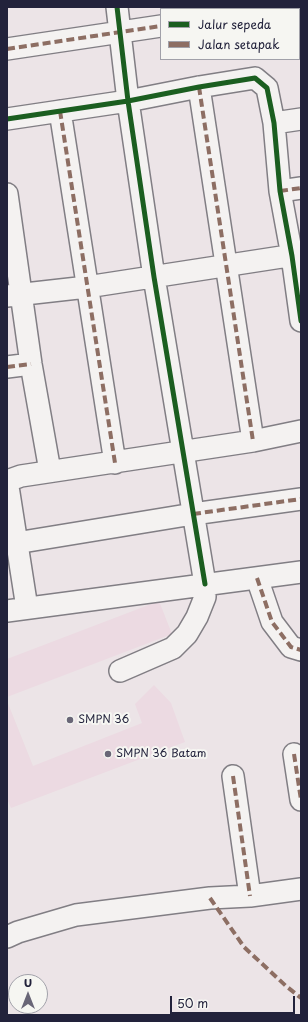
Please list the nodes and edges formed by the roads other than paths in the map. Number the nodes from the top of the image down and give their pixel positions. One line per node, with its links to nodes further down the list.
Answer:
1 (117, 7): 3 (street)
2 (160, 26): 3 (street)
3 (120, 32): 4 (street); 6 (street)
4 (7, 49)
5 (199, 87): 6 (street); 10 (street); 16 (street)
6 (128, 101): 7 (street); 17 (street)
7 (60, 111): 8 (street); 18 (street)
8 (7, 119)
9 (301, 119): 10 (street)
10 (274, 123): 12 (street)
11 (301, 188): 12 (street)
12 (280, 191): 15 (street)
13 (7, 194): 14 (street)
14 (10, 230): 19 (street)
15 (296, 255): 16 (street); 20 (street)
16 (226, 265): 17 (street); 24 (street)
17 (154, 277): 18 (street); 25 (street)
18 (87, 287): 19 (street); 26 (street)
19 (14, 295): 21 (street)
20 (301, 320)
21 (31, 364): 22 (street); 27 (street)
22 (7, 367)
23 (301, 431): 24 (street)
24 (253, 442): 25 (street)
25 (184, 451): 26 (street); 30 (street)
26 (115, 462): 27 (street)
27 (50, 471): 28 (street)
28 (7, 481): 31 (street)
29 (301, 499): 30 (street)
30 (193, 514): 31 (street); 34 (street)
31 (16, 543): 35 (street)
32 (301, 572): 33 (street)
33 (257, 578): 34 (street); 36 (street)
34 (205, 584): 35 (street); 37 (street)
35 (17, 610)
36 (301, 650)
37 (120, 671)
38 (294, 754): 40 (street)
39 (233, 776): 42 (street)
40 (301, 800)
41 (301, 889): 42 (street)
42 (250, 896): 43 (street)
43 (7, 937)

